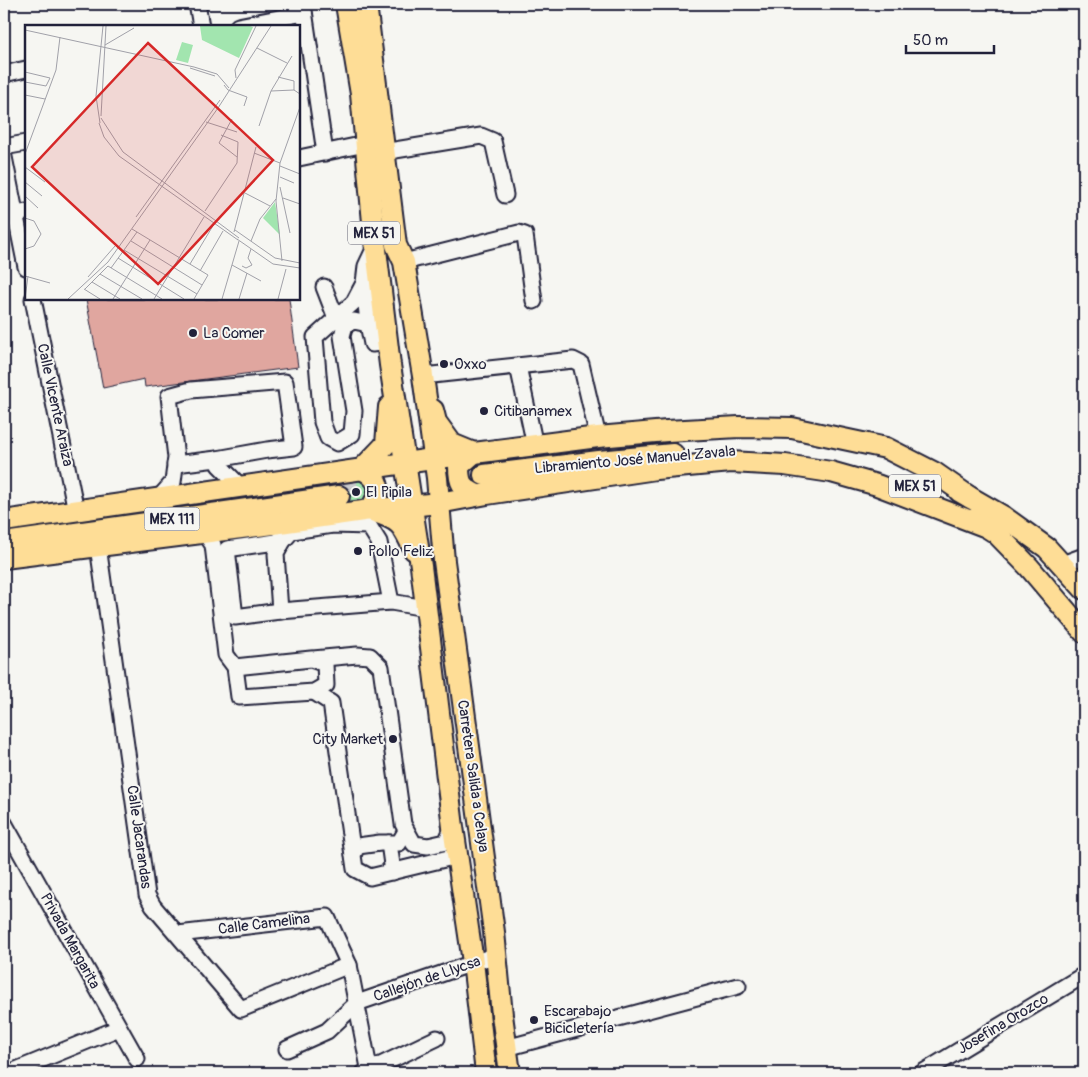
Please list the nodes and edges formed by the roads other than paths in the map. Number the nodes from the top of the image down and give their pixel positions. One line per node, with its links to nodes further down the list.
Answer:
1 (197, 4): 5 (street)
2 (346, 4): 11 (main road, MEX 51)
3 (366, 4): 13 (main road, MEX 51)
4 (303, 8): 6 (street); 9 (street)
5 (201, 25)
6 (242, 25)
7 (25, 70): 8 (street)
8 (4, 74)
9 (306, 85): 14 (street)
10 (25, 143): 12 (street)
11 (365, 144): 14 (street); 19 (main road, MEX 51)
12 (4, 147)
13 (384, 152): 17 (street); 20 (main road, MEX 51)
14 (325, 153): 16 (street)
15 (4, 157): 18 (street)
16 (300, 158)
17 (505, 195)
18 (15, 215): 21 (street)
19 (376, 247): 20 (street); 22 (street); 28 (main road, MEX 51)
20 (400, 254): 25 (street); 31 (main road, MEX 51)
21 (25, 262)
22 (364, 283): 26 (street); 27 (street)
23 (324, 287): 26 (street)
24 (33, 300): 47 (street, Calle Vicente Araiza)
25 (534, 301)
26 (340, 321): 26 (street); 27 (street)
27 (368, 324): 28 (street)
28 (387, 342): 29 (main road, MEX 51)
29 (390, 365): 35 (main road, MEX 51); 39 (main road)
30 (518, 366): 31 (street); 32 (street); 33 (street)
31 (423, 376): 37 (main road); 38 (main road, MEX 51)
32 (598, 437): 33 (main road); 42 (main road)
33 (535, 446): 37 (main road)
34 (217, 459): 36 (street); 36 (street); 40 (street)
35 (406, 463): 38 (main road); 39 (main road); 45 (main road, Carretera Salida a Celaya / MEX 51)
36 (175, 464): 43 (street)
37 (480, 464): 38 (main road); 41 (main road); 42 (main road, Libramiento José Manuel Zavala / MEX 51); 49 (main road, Libramiento José Manuel Zavala / MEX 51)
38 (435, 468): 44 (main road, Carretera Salida a Celaya / MEX 51)
39 (362, 469): 40 (main road); 46 (main road)
40 (240, 486): 43 (main road)
41 (477, 495): 44 (main road); 49 (main road); 57 (main road)
42 (971, 498): 58 (main road, Libramiento José Manuel Zavala / MEX 51)
43 (158, 499): 47 (main road)
44 (440, 503): 45 (main road); 57 (main road, Carretera Salida a Celaya / MEX 51)
45 (412, 506): 46 (main road); 59 (main road, Carretera Salida a Celaya / MEX 51)
46 (370, 510): 51 (main road); 59 (main road)
47 (76, 511): 48 (main road)
48 (4, 521)
49 (984, 526): 64 (main road, Libramiento José Manuel Zavala / MEX 51)
50 (4, 529): 53 (main road, MEX 111)
51 (278, 532): 52 (main road); 61 (street); 63 (street); 63 (street)
52 (205, 533): 54 (main road); 66 (street)
53 (4, 542)
54 (98, 546): 56 (main road); 76 (street, Calle Jacarandas)
55 (1084, 556): 58 (street)
56 (4, 558)
57 (444, 561): 72 (main road, Carretera Salida a Celaya / MEX 51)
58 (1062, 564): 60 (main road, Libramiento José Manuel Zavala / MEX 51)
59 (421, 566): 62 (main road, Carretera Salida a Celaya / MEX 51)
60 (1084, 589)
61 (391, 602): 62 (street); 63 (street)
62 (425, 608): 69 (main road, Carretera Salida a Celaya / MEX 51)
63 (280, 611)
64 (1084, 632)
65 (311, 659): 66 (street); 67 (street); 70 (street)
66 (235, 668): 67 (street)
67 (314, 692): 73 (street)
68 (4, 823): 83 (street, Privada Margarita)
69 (453, 827): 70 (street); 74 (main road, Carretera Salida a Celaya / MEX 51)
70 (406, 831): 71 (street)
71 (389, 843): 73 (street); 75 (street)
72 (483, 851): 74 (main road); 77 (main road, Carretera Salida a Celaya / MEX 51)
73 (353, 854): 75 (street)
74 (458, 856): 75 (street); 78 (main road, Carretera Salida a Celaya / MEX 51)
75 (393, 872)
76 (178, 934): 79 (street, Calle Camelina); 79 (street, Calle Jacarandas)
77 (496, 955): 78 (street, Callejón de Llycsa); 85 (main road, Carretera Salida a Celaya / MEX 51)
78 (473, 962): 82 (street, Callejón de Llycsa); 90 (main road, Carretera Salida a Celaya / MEX 51)
79 (349, 965): 82 (street)
80 (1084, 975): 92 (street, Josefina Orozco)
81 (738, 986): 85 (street)
82 (357, 1003): 86 (street); 88 (street)
83 (119, 1028): 87 (street, Privada Margarita); 89 (street)
84 (437, 1038): 88 (street)
85 (506, 1048): 91 (main road, Carretera Salida a Celaya / MEX 51)
86 (287, 1049)
87 (137, 1059)
88 (368, 1072)
89 (9, 1073)
90 (486, 1073)
91 (510, 1073)
92 (922, 1073)

